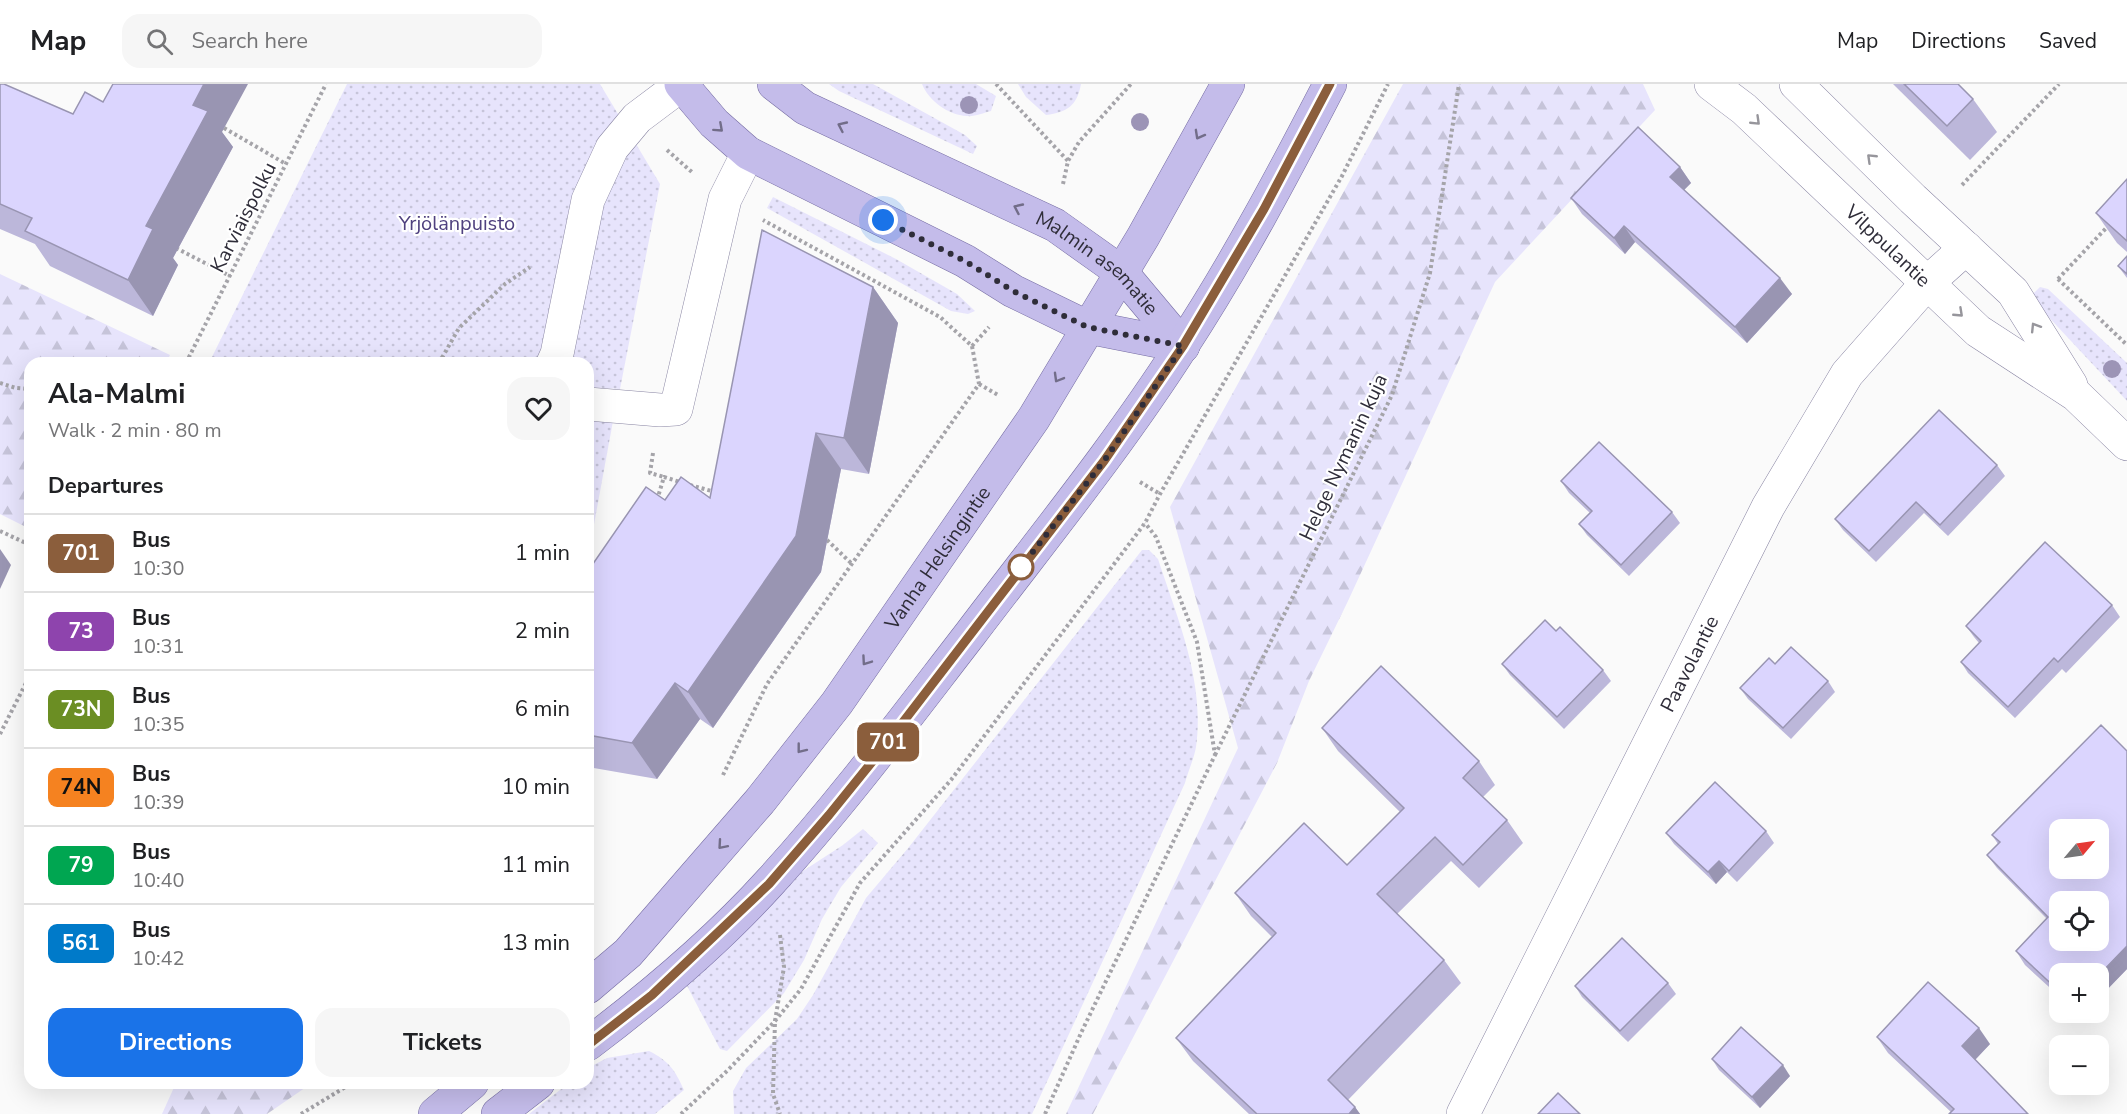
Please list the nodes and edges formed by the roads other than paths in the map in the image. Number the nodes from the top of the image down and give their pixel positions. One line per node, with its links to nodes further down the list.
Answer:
1 (681, 84): 7 (main road, Malmin asematie, one-way to 7); 13 (street)
2 (774, 84): 9 (main road, Malmin asematie, one-way to 2)
3 (1228, 84): 9 (main road, Vanha Helsingintie, one-way to 9)
4 (1330, 84): 12 (main road)
5 (1711, 84): 10 (street, Vilppulantie, one-way to 10)
6 (1796, 84): 8 (street, Vilppulantie, one-way to 6)
7 (748, 153): 11 (main road, Malmin asematie); 15 (street)
8 (1966, 248): 10 (street, Paavolantie); 14 (street, Vilppulantie, one-way to 8)
9 (1121, 272): 11 (main road, Vanha Helsingintie); 12 (main road, Malmin asematie)
10 (1926, 283): 14 (street, Vilppulantie, one-way to 14); 23 (street, Paavolantie)
11 (1087, 327): 12 (main road, Malmin asematie); 17 (main road, Vanha Helsingintie, one-way to 17)
12 (1183, 346): 18 (main road)
13 (556, 357)
14 (2076, 395): 16 (street, Vilppulantie)
15 (594, 404)
16 (2127, 444)
17 (594, 982)
18 (594, 1039)
19 (465, 1089): 21 (main road)
20 (530, 1089): 22 (main road)
21 (435, 1114)
22 (498, 1114)
23 (1463, 1114)

